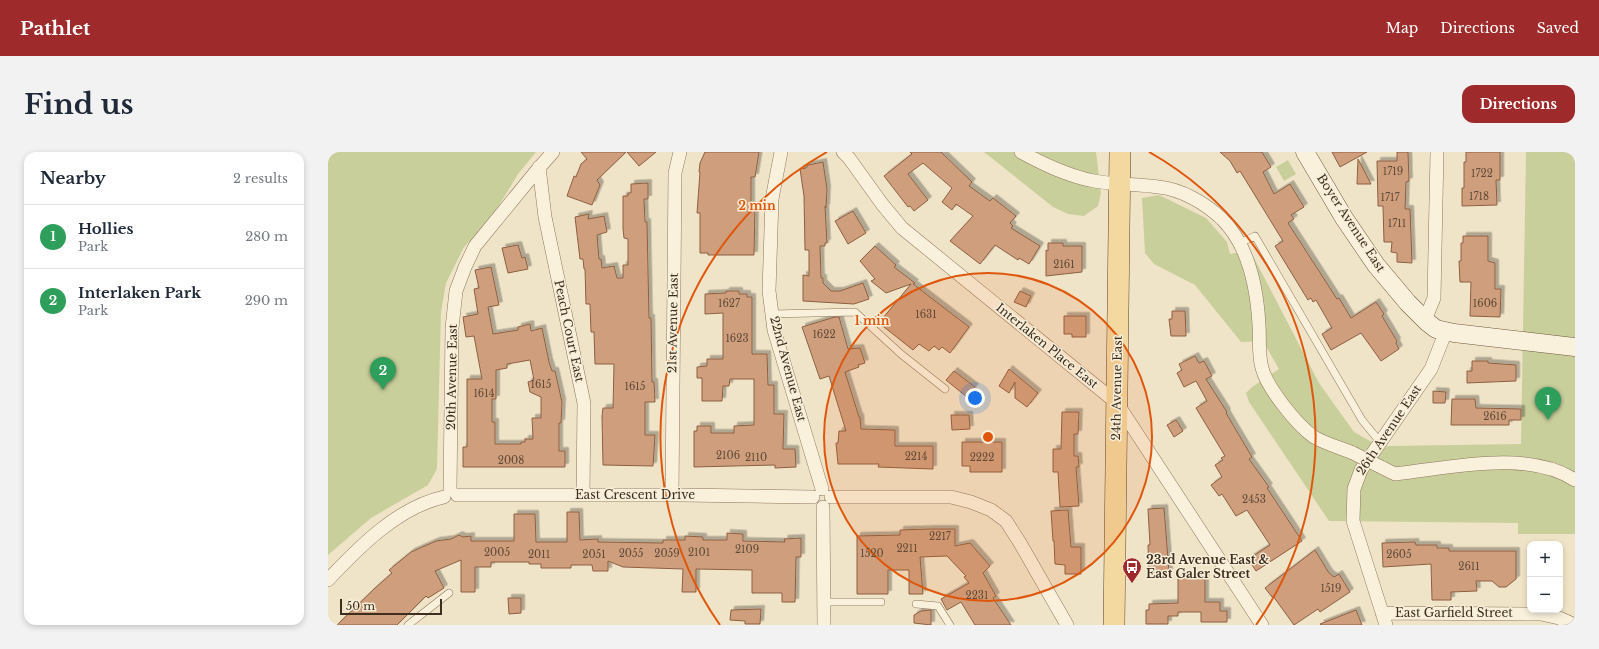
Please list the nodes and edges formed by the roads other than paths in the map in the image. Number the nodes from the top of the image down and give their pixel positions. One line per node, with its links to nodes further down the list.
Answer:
1 (553, 152): 9 (street)
2 (680, 152): 22 (street, 21st Avenue East)
3 (781, 152): 12 (street, 22nd Avenue East)
4 (843, 152): 17 (street, Interlaken Place East)
5 (1021, 152): 10 (street)
6 (1120, 152): 10 (main road, 24th Avenue East)
7 (1305, 152): 13 (street, Boyer Avenue East)
8 (1437, 152): 13 (street)
9 (539, 167): 20 (street, 20th Avenue East); 21 (street, Peach Court East)
10 (1119, 183): 11 (street); 17 (main road, 24th Avenue East)
11 (1240, 243): 18 (lane); 19 (street, bridge)
12 (772, 314): 16 (lane); 23 (street, 22nd Avenue East)
13 (1424, 320): 14 (street, Boyer Avenue East)
14 (1446, 332): 15 (street, Boyer Avenue East); 18 (street, 26th Avenue East)
15 (1575, 347)
16 (945, 389)
17 (1117, 403): 35 (main road, 24th Avenue East); 36 (street, Interlaken Place East)
18 (1380, 442): 29 (street, 26th Avenue East)
19 (1575, 480)
20 (450, 494): 21 (street, East Crescent Drive); 24 (street, East Crescent Drive)
21 (583, 495): 22 (street, East Crescent Drive)
22 (672, 495): 23 (street, East Crescent Drive)
23 (822, 498): 26 (street, 22nd Avenue East); 34 (street, East Crescent Drive)
24 (328, 580)
25 (449, 593): 31 (lane)
26 (824, 602): 27 (lane); 32 (street, 22nd Avenue East)
27 (881, 602)
28 (916, 604): 33 (lane)
29 (1384, 619): 30 (street, East Garfield Street)
30 (1574, 624)
31 (408, 625)
32 (824, 625)
33 (950, 625)
34 (1067, 625)
35 (1114, 625)
36 (1262, 625)

